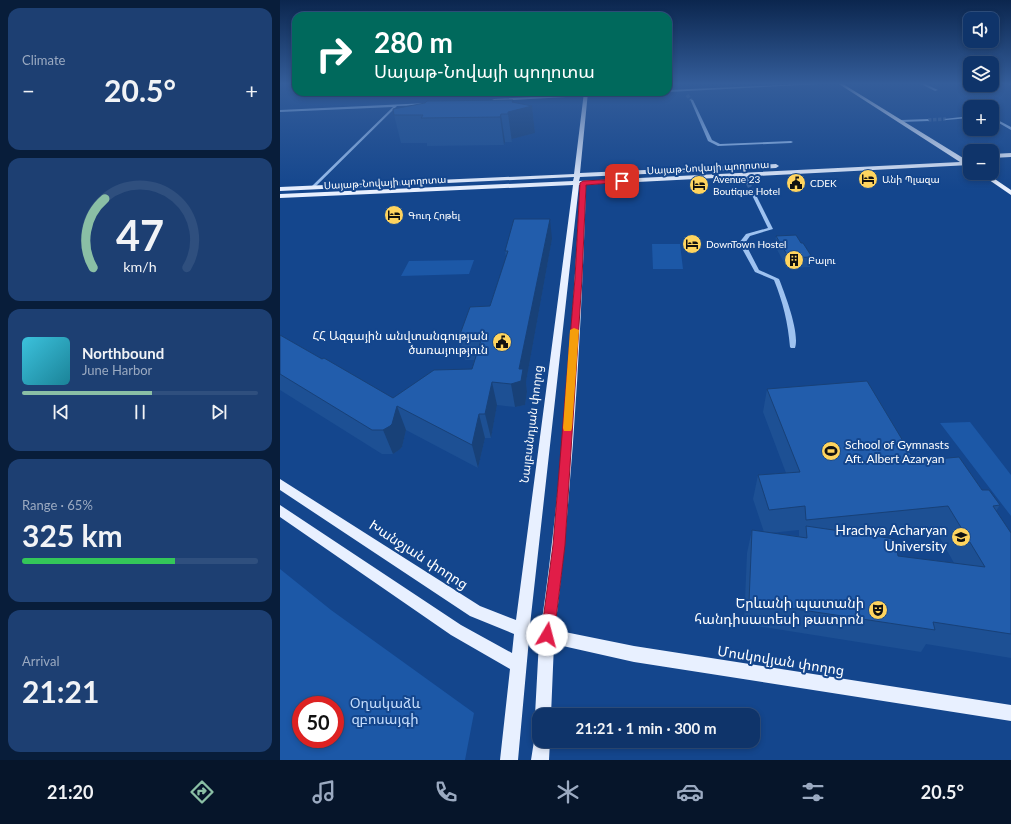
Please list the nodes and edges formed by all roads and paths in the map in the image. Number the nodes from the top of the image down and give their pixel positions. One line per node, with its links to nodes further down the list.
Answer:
1 (382, 119): 21 (street)
2 (586, 119): 18 (main road, Նալբանդյան փողոց)
3 (699, 119): 8 (street)
4 (928, 120): 5 (street)
5 (901, 121): 11 (main road)
6 (999, 122): 7 (street)
7 (1011, 128)
8 (791, 142)
9 (1011, 155): 10 (main road)
10 (999, 156)
11 (959, 158): 12 (main road, Սայաթ-Նովայի պողոտա); 13 (main road); 18 (main road, Սայաթ-Նովայի պողոտա)
12 (963, 158)
13 (963, 160)
14 (1011, 161): 15 (main road)
15 (999, 162)
16 (963, 164): 17 (main road, Սայաթ-Նովայի պողոտա)
17 (744, 175): 18 (main road, Սայաթ-Նովայի պողոտա); 20 (street)
18 (580, 179): 21 (main road, Սայաթ-Նովայի պողոտա); 25 (main road, Սայաթ-Նովայի պողոտա); 29 (main road, Նալբանդյան փողոց); 30 (main road, Նալբանդյան փողոց)
19 (992, 180): 23 (main road)
20 (748, 183)
21 (314, 187): 22 (main road, Սայաթ-Նովայի պողոտա)
22 (280, 189)
23 (1011, 193)
24 (754, 195): 26 (street)
25 (280, 196)
26 (794, 347)
27 (280, 484): 29 (main road, Խանջյան փողոց)
28 (280, 510): 31 (main road)
29 (522, 630): 30 (main road, Խանջյան փողոց); 31 (main road, Նալբանդյան փողոց)
30 (547, 635): 32 (main road, Նալբանդյան փողոց); 33 (main road, Մոսկովյան փողոց)
31 (519, 666): 35 (main road, Նալբանդյան փողոց)
32 (543, 708)
33 (1011, 713)
34 (541, 748): 36 (main road)
35 (509, 760)
36 (540, 760)

